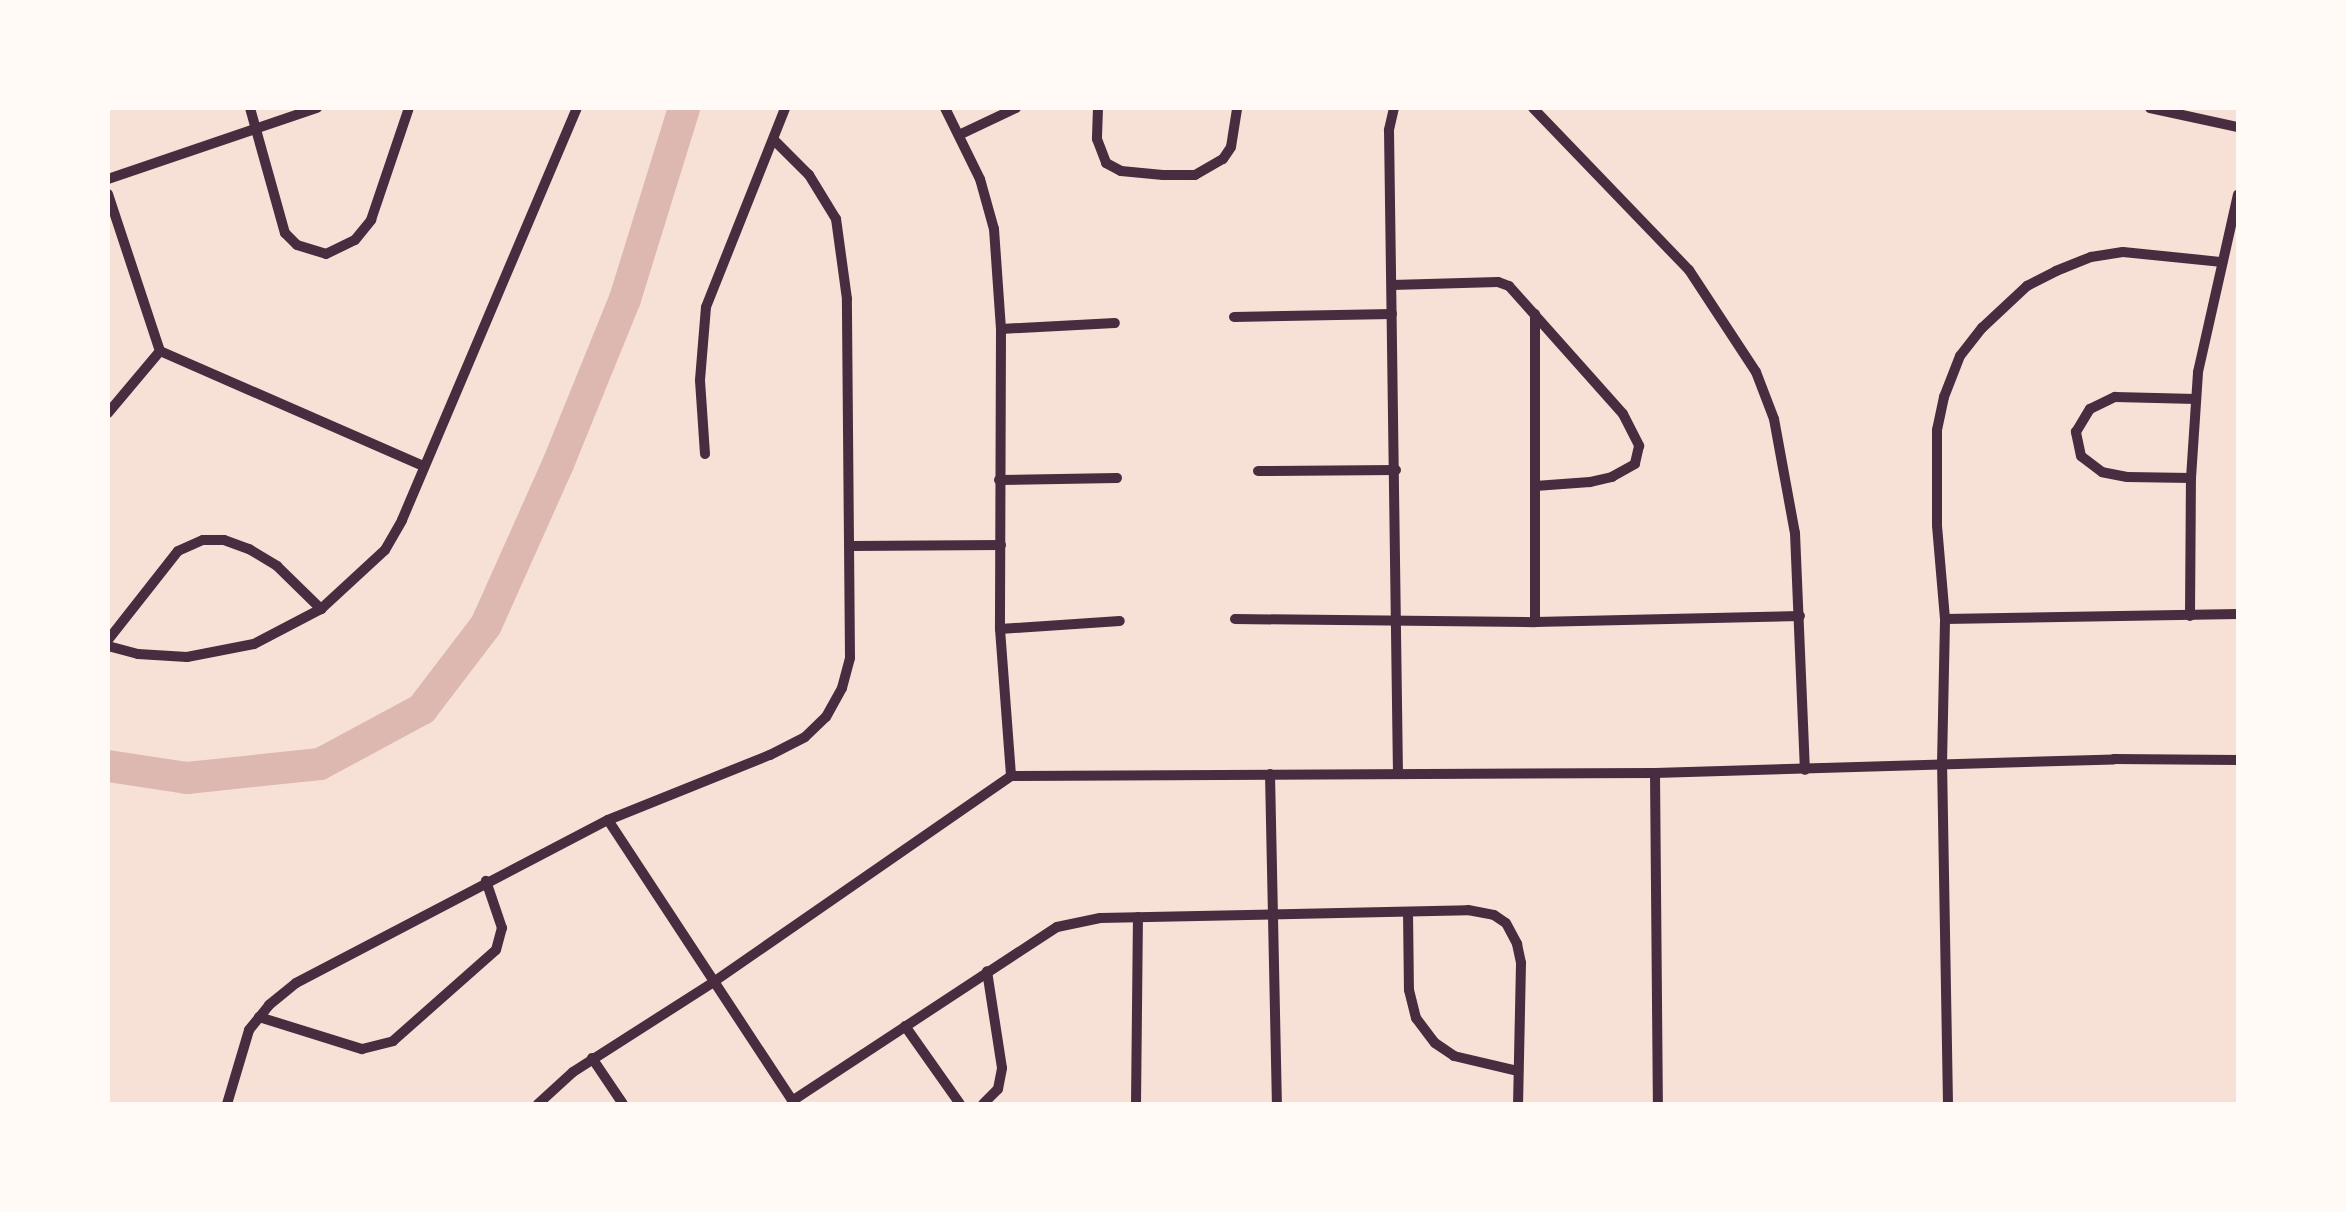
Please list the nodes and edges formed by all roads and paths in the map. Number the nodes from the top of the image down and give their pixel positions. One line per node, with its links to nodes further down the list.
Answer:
1 (250, 108): 14 (street)
2 (317, 108): 14 (street)
3 (409, 108): 14 (street)
4 (577, 108): 31 (street)
5 (785, 108): 16 (street)
6 (945, 108): 15 (street)
7 (1016, 108): 15 (street)
8 (1098, 108): 9 (street)
9 (1236, 108)
10 (1394, 108): 21 (street)
11 (1533, 108): 42 (street)
12 (2150, 108): 13 (street)
13 (2238, 128)
14 (255, 131): 17 (street)
15 (961, 134): 26 (street)
16 (774, 140): 30 (street); 39 (street)
17 (108, 179)
18 (108, 194): 27 (street)
19 (2238, 194): 20 (street)
20 (2222, 262): 28 (street); 46 (street)
21 (1392, 284): 22 (street); 23 (street)
22 (1535, 313): 37 (street); 37 (street)
23 (1392, 314): 24 (street); 32 (street)
24 (1234, 317)
25 (1115, 323): 26 (street)
26 (1000, 330): 36 (street)
27 (160, 351): 29 (street); 31 (street)
28 (2196, 399): 35 (street); 35 (street)
29 (108, 413)
30 (705, 454)
31 (423, 466): 40 (street)
32 (1396, 470): 33 (street); 45 (street)
33 (1258, 471)
34 (1117, 478): 36 (street)
35 (2191, 478): 43 (street)
36 (1000, 480): 38 (street)
37 (1534, 486): 48 (street)
38 (1002, 545): 39 (street); 49 (street)
39 (852, 546): 58 (street)
40 (321, 609): 50 (street); 50 (street)
41 (2238, 614): 43 (street)
42 (1800, 616): 48 (street); 53 (street)
43 (2190, 616): 46 (street)
44 (1235, 618): 45 (street)
45 (1397, 618): 48 (street); 54 (street)
46 (1945, 619): 52 (street)
47 (1120, 621): 49 (street)
48 (1534, 622)
49 (1000, 629): 57 (street)
50 (108, 643)
51 (2238, 760): 52 (street)
52 (1942, 764): 53 (street); 79 (street)
53 (1805, 770): 55 (street)
54 (1398, 771): 55 (street); 56 (street)
55 (1655, 772): 78 (street)
56 (1270, 774): 57 (street); 61 (street)
57 (1011, 776): 64 (street)
58 (608, 820): 59 (street); 64 (street)
59 (486, 881): 65 (street); 65 (street)
60 (1408, 912): 61 (street); 68 (street); 68 (street)
61 (1275, 916): 62 (street); 76 (street)
62 (1138, 918): 63 (street); 75 (street)
63 (987, 971): 66 (street); 74 (street)
64 (712, 983): 67 (street); 69 (street)
65 (260, 1017): 70 (street)
66 (906, 1026): 69 (street); 73 (street)
67 (592, 1058): 71 (street); 72 (street)
68 (1518, 1071): 77 (street)
69 (793, 1103)
70 (227, 1104)
71 (538, 1104)
72 (623, 1104)
73 (960, 1104)
74 (983, 1104)
75 (1136, 1104)
76 (1278, 1104)
77 (1518, 1104)
78 (1658, 1104)
79 (1948, 1104)

